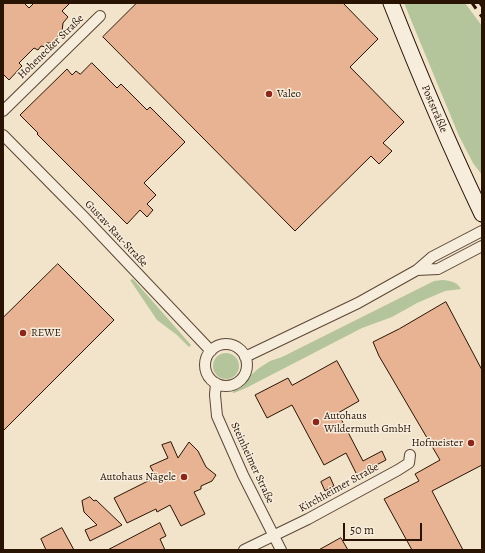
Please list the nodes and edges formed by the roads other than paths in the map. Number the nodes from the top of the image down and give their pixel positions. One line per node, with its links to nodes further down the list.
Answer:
1 (391, 3): 5 (main road, Poststräßle)
2 (100, 16): 3 (street, Hohenecker Straße)
3 (3, 111)
4 (3, 136): 9 (street, Gustav-Rau-Straße)
5 (482, 214)
6 (482, 231): 8 (street)
7 (482, 246): 8 (street)
8 (417, 270): 10 (street)
9 (211, 351): 10 (street); 11 (street)
10 (245, 357): 11 (street)
11 (216, 383): 13 (street, Steinheimer Straße)
12 (410, 456): 13 (street, Kirchheimer Straße)
13 (273, 536): 14 (street, Kirchheimer Straße); 15 (street, Steinheimer Straße)
14 (244, 550)
15 (281, 550)

